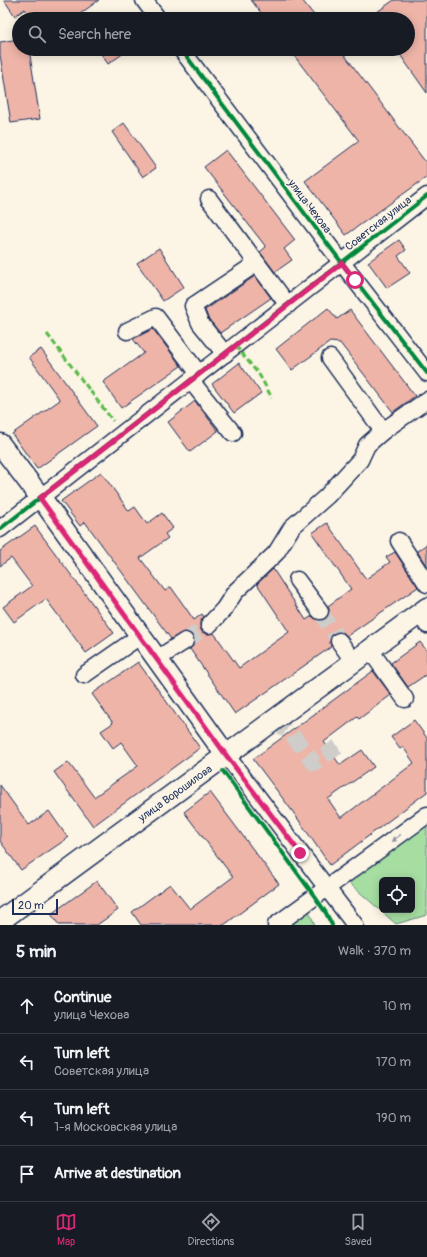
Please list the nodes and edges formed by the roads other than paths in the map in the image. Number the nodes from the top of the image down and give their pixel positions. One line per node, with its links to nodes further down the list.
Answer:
1 (144, 0): 2 (street)
2 (153, 12)
3 (186, 56): 7 (street, улица Чехова)
4 (427, 196): 7 (street, Советская улица)
5 (209, 199): 6 (street)
6 (257, 263): 8 (street); 10 (street)
7 (342, 263): 8 (street, Советская улица); 12 (street, улица Чехова)
8 (288, 305): 10 (street, Советская улица)
9 (127, 331): 13 (street)
10 (225, 354): 13 (street, Советская улица)
11 (330, 358): 15 (street)
12 (427, 373)
13 (195, 377): 16 (street); 18 (street, Советская улица)
14 (427, 400): 15 (street)
15 (383, 431): 25 (street)
16 (233, 433)
17 (0, 444): 18 (main road)
18 (40, 498): 19 (street, Советская улица); 26 (main road)
19 (0, 529)
20 (399, 541): 22 (street)
21 (297, 580): 23 (street)
22 (427, 584)
23 (320, 611)
24 (425, 616): 29 (main road, улица Ворошилова)
25 (209, 625)
26 (140, 636): 30 (main road); 31 (street)
27 (185, 641): 30 (street)
28 (340, 641): 29 (street)
29 (362, 656): 32 (street); 33 (main road, улица Ворошилова)
30 (157, 659): 33 (main road)
31 (84, 675)
32 (405, 699)
33 (226, 755): 35 (street); 36 (main road, улица Ворошилова)
34 (427, 814): 35 (street, one-way to 35)
35 (327, 889): 37 (street); 38 (street)
36 (0, 922)
37 (276, 925)
38 (355, 925)

